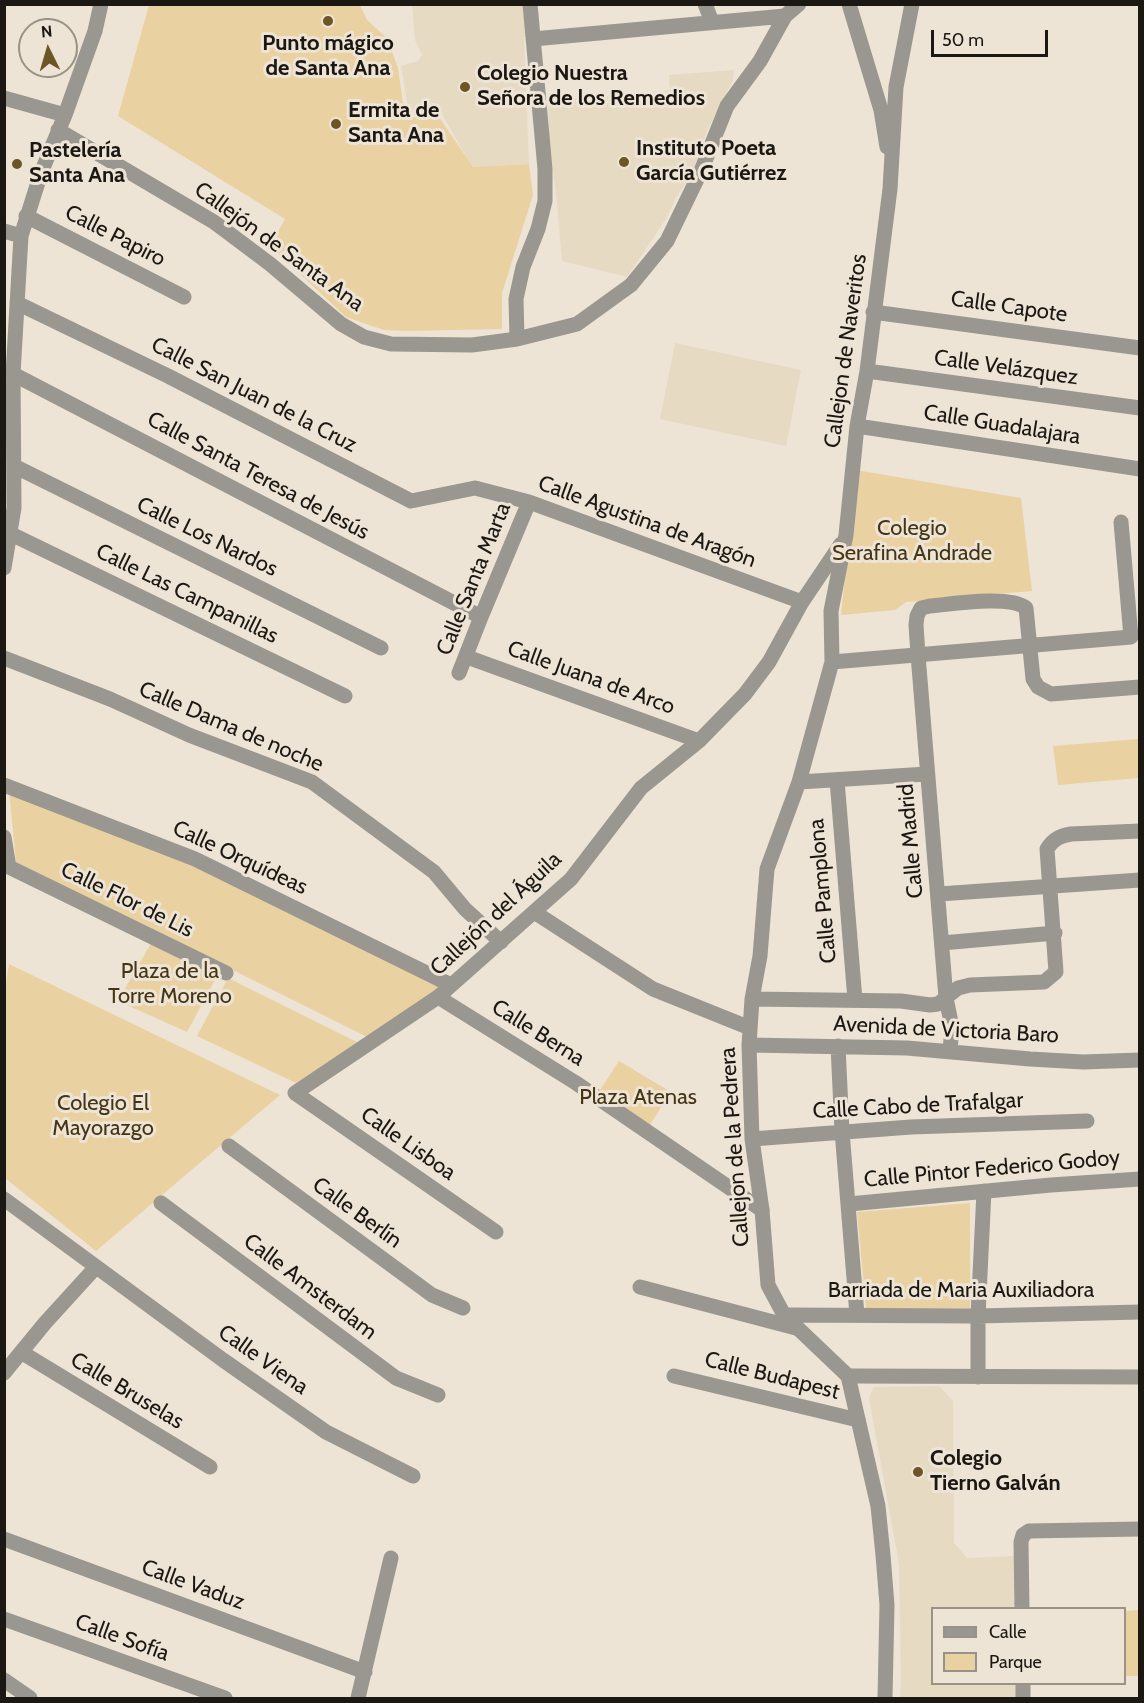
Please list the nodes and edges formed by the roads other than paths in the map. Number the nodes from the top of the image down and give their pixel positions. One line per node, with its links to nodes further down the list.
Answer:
1 (101, 4): 11 (street)
2 (530, 4): 9 (street)
3 (705, 4): 8 (street)
4 (799, 4): 7 (street, Callejón de Santa Ana)
5 (849, 4): 13 (street)
6 (912, 4): 13 (street)
7 (786, 16): 8 (street); 20 (street, Callejón de Santa Ana)
8 (712, 22): 9 (street)
9 (533, 39): 20 (street)
10 (4, 98): 11 (street)
11 (65, 115): 12 (street)
12 (58, 130): 14 (street); 20 (street, Callejón de Santa Ana)
13 (892, 174): 19 (street, Callejon de Naveritos)
14 (26, 216): 16 (street); 17 (street, Calle Papiro)
15 (4, 231): 16 (street)
16 (21, 236): 18 (street)
17 (184, 297)
18 (17, 303): 23 (street); 28 (street, Calle San Juan de la Cruz)
19 (873, 312): 21 (street, Calle Capote); 22 (street, Callejon de Naveritos)
20 (517, 339)
21 (1140, 348)
22 (867, 371): 24 (street, Calle Velázquez); 25 (street, Callejon de Naveritos)
23 (9, 373): 26 (street); 37 (street, Calle Santa Teresa de Jesús)
24 (1140, 408)
25 (857, 426): 27 (street, Calle Guadalajara); 33 (street, Callejon de Naveritos)
26 (14, 466): 30 (street); 39 (street, Calle Los Nardos)
27 (1140, 469)
28 (475, 488): 29 (street, Calle Agustina de Aragón)
29 (529, 502): 36 (street, Calle Agustina de Aragón); 37 (street, Calle Santa Marta)
30 (9, 507): 32 (street)
31 (1121, 522): 35 (street)
32 (9, 532): 34 (street); 46 (street, Calle Las Campanillas)
33 (846, 535): 36 (street, Callejón del Águila); 43 (street, Callejon de la Pedrera)
34 (4, 568)
35 (1133, 580): 38 (street)
36 (802, 602): 47 (street, Callejón del Águila)
37 (481, 617): 41 (street, Calle Santa Marta)
38 (1030, 645): 40 (street); 40 (street, Calle Madrid); 45 (street)
39 (381, 648)
40 (918, 655): 43 (street); 48 (street, Calle Madrid)
41 (467, 657): 44 (street, Calle Santa Marta); 47 (street, Calle Juana de Arco)
42 (4, 658): 60 (street, Calle Dama de noche)
43 (832, 662): 50 (street, Callejon de la Pedrera)
44 (459, 673)
45 (1140, 687)
46 (345, 696)
47 (699, 741): 58 (street, Callejón del Águila)
48 (927, 774): 49 (street); 57 (street, Calle Madrid)
49 (837, 780): 50 (street); 67 (street, Calle Pamplona)
50 (799, 782): 66 (street, Callejon de la Pedrera)
51 (4, 785): 63 (street, Calle Orquídeas)
52 (1140, 831): 56 (street)
53 (4, 837): 54 (street)
54 (7, 862): 62 (street, Calle Flor de Lis)
55 (1140, 880): 56 (street)
56 (1051, 885): 57 (street); 59 (street)
57 (939, 894): 61 (street, Calle Madrid)
58 (534, 912): 60 (street, Callejón del Águila); 68 (street)
59 (1055, 933): 61 (street); 65 (street)
60 (501, 942): 63 (street, Callejón del Águila)
61 (942, 943): 65 (street, Calle Madrid)
62 (226, 973)
63 (451, 985): 64 (street, Callejón del Águila)
64 (438, 997): 73 (street, Callejón del Águila); 83 (street, Calle Berna)
65 (946, 998): 67 (street); 71 (street, Calle Madrid)
66 (752, 999): 67 (street); 68 (street, Callejon de la Pedrera)
67 (855, 1000)
68 (750, 1028): 69 (street, Callejon de la Pedrera)
69 (749, 1045): 70 (street, Avenida de Victoria Baro); 76 (street, Callejon de la Pedrera)
70 (838, 1046): 71 (street, Avenida de Victoria Baro); 75 (street)
71 (950, 1052): 72 (street, Avenida de Victoria Baro)
72 (1140, 1060)
73 (295, 1093): 84 (street, Calle Lisboa)
74 (1087, 1121): 75 (street, Calle Cabo de Trafalgar)
75 (842, 1131): 76 (street, Calle Cabo de Trafalgar); 82 (street)
76 (752, 1139): 83 (street, Callejon de la Pedrera)
77 (229, 1146): 87 (street, Calle Berlín)
78 (1140, 1179): 79 (street, Calle Pintor Federico Godoy)
79 (984, 1191): 82 (street, Calle Pintor Federico Godoy); 91 (street)
80 (4, 1199): 85 (street, Calle Viena)
81 (161, 1203): 99 (street, Calle Amsterdam)
82 (849, 1204): 90 (street)
83 (762, 1210): 89 (street, Callejon de la Pedrera)
84 (496, 1232)
85 (96, 1267): 93 (street); 102 (street, Calle Viena)
86 (639, 1287): 92 (street)
87 (463, 1308)
88 (1140, 1312): 91 (street, Barriada de Maria Auxiliadora)
89 (784, 1315): 90 (street, Barriada de Maria Auxiliadora); 92 (street, Callejon de la Pedrera)
90 (857, 1315): 91 (street, Barriada de Maria Auxiliadora)
91 (978, 1316): 97 (street)
92 (800, 1329): 96 (street, Callejon de la Pedrera)
93 (21, 1352): 94 (street); 101 (street, Calle Bruselas)
94 (4, 1372)
95 (674, 1376): 100 (street, Calle Budapest)
96 (848, 1376): 97 (street); 100 (street)
97 (978, 1377): 98 (street)
98 (1140, 1377)
99 (438, 1395)
100 (858, 1420): 113 (street)
101 (210, 1467)
102 (413, 1476)
103 (1140, 1529): 106 (street)
104 (4, 1539): 108 (street, Calle Vaduz)
105 (391, 1558): 108 (street)
106 (1022, 1607)
107 (4, 1619): 111 (street, Calle Sofía)
108 (365, 1672): 112 (street)
109 (4, 1680): 110 (street)
110 (30, 1698)
111 (225, 1698)
112 (358, 1698)
113 (885, 1698)

